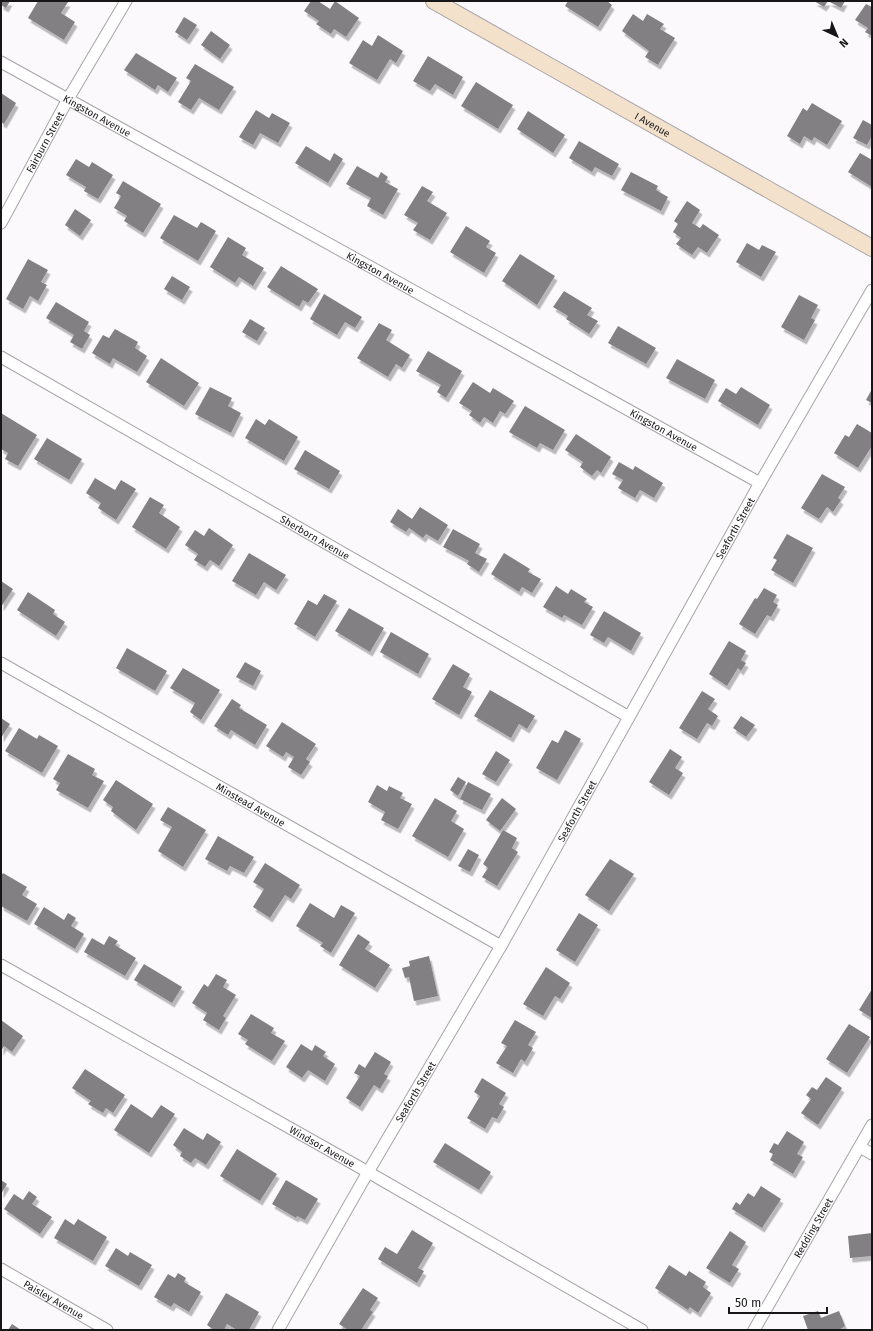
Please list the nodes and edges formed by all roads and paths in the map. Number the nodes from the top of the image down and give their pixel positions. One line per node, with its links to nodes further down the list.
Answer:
1 (126, 1): 4 (street, Fairburn Street)
2 (434, 1): 6 (main road, I Avenue)
3 (1, 62): 4 (street, Kingston Avenue)
4 (68, 99): 5 (street, Fairburn Street); 9 (street, Kingston Avenue)
5 (1, 223)
6 (872, 248)
7 (872, 290): 9 (street, Seaforth Street)
8 (1, 357): 11 (street, Sherborn Avenue)
9 (760, 483): 11 (street, Seaforth Street)
10 (1, 663): 12 (street, Minstead Avenue)
11 (629, 717): 12 (street, Seaforth Street)
12 (501, 946): 17 (street, Seaforth Street)
13 (1, 965): 17 (street, Windsor Avenue)
14 (872, 1125): 15 (street, Redding Street)
15 (860, 1147): 16 (street); 22 (street, Redding Street)
16 (872, 1154)
17 (368, 1172): 20 (street, Seaforth Street); 21 (street, Windsor Avenue)
18 (1, 1270): 19 (street, Paisley Avenue)
19 (107, 1330)
20 (278, 1330)
21 (642, 1330)
22 (754, 1330)

